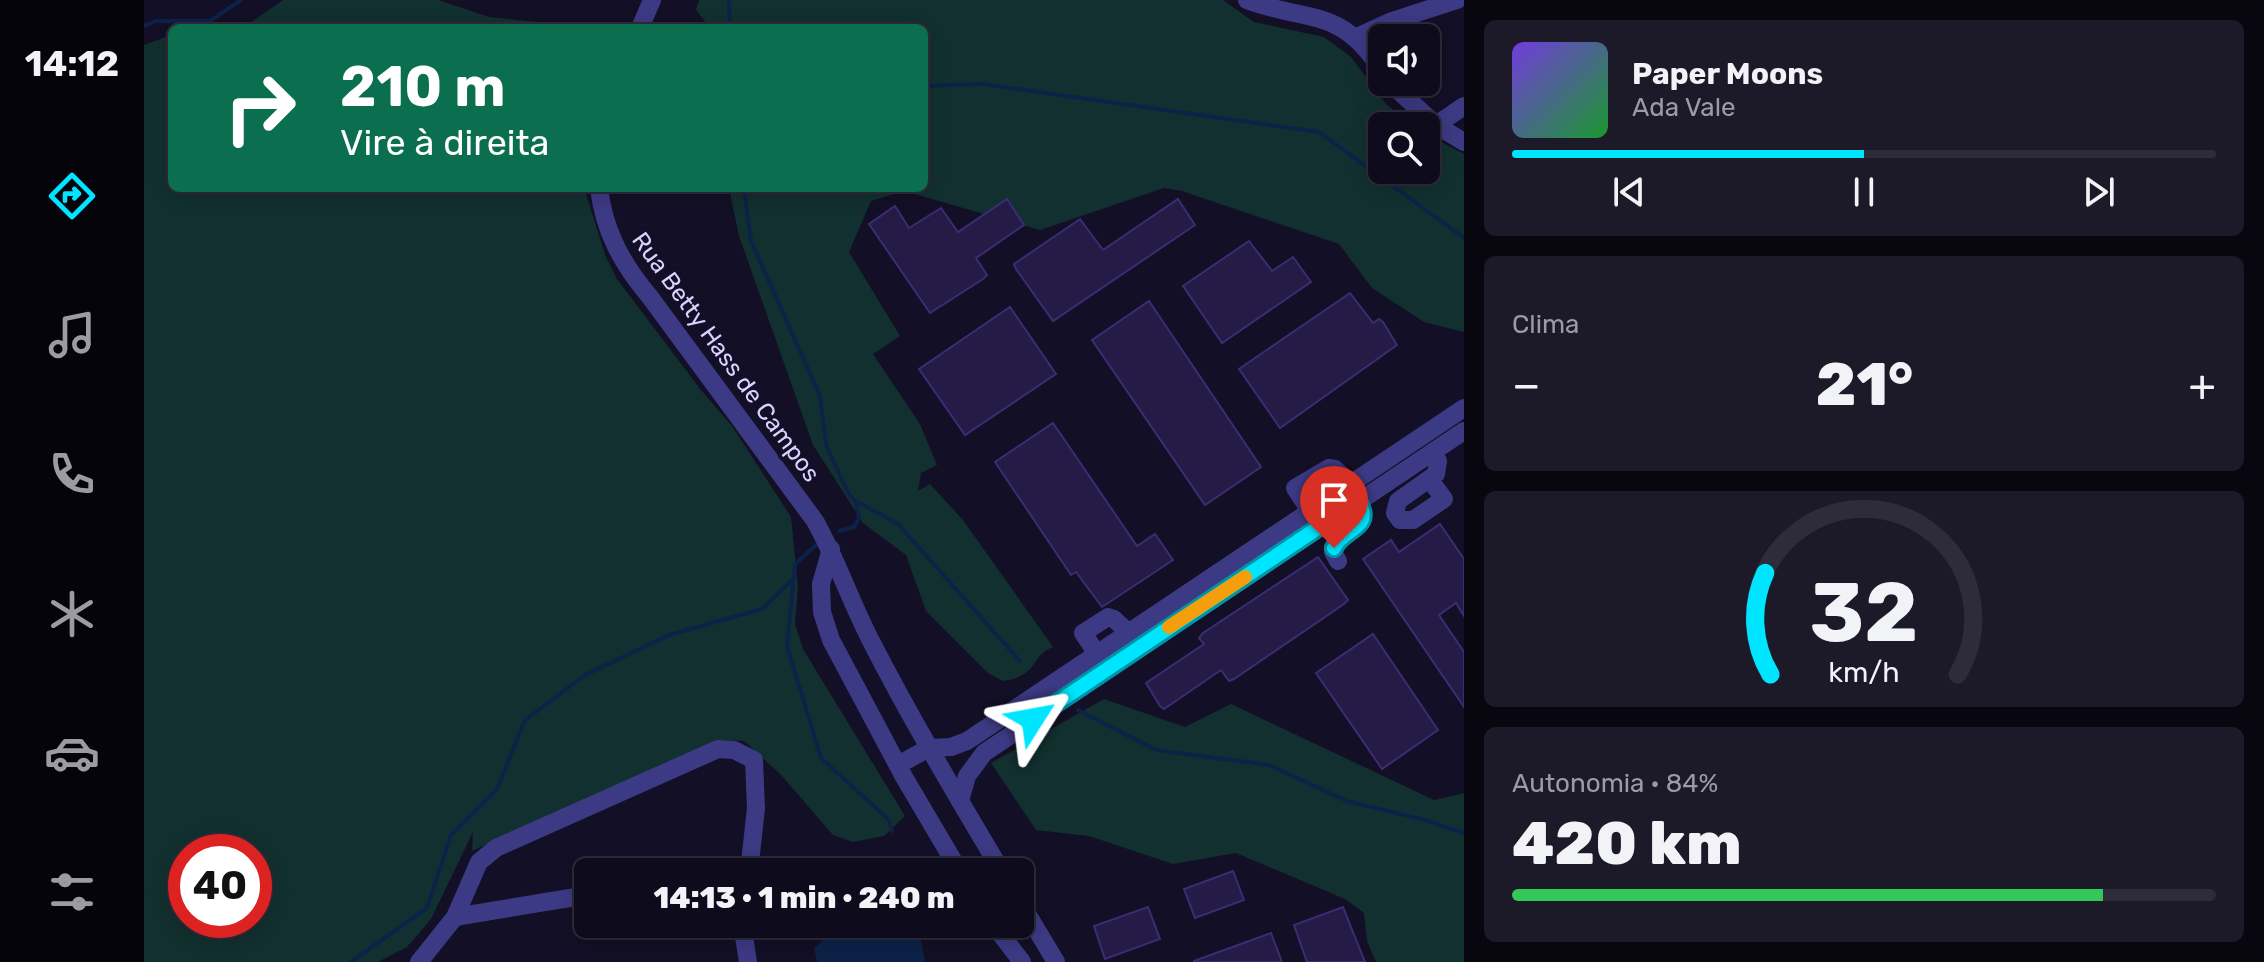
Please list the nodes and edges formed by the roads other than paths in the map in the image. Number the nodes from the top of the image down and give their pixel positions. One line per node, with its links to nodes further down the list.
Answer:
1 (652, 0): 4 (street)
2 (1247, 0): 5 (street)
3 (1457, 0): 5 (street)
4 (642, 24)
5 (1357, 37): 6 (street)
6 (1368, 52)
7 (1404, 96): 9 (street)
8 (1464, 106): 10 (street)
9 (1422, 112)
10 (1440, 122)
11 (1440, 127): 12 (street)
12 (1464, 142)
13 (599, 192): 20 (street, Rua Betty Hass de Campos)
14 (1464, 408): 18 (street)
15 (1464, 431): 16 (street)
16 (1433, 452): 17 (street); 18 (street)
17 (1430, 480): 17 (street)
18 (1354, 492): 19 (street); 19 (street); 21 (street); 26 (street)
19 (1310, 511): 22 (street)
20 (831, 549): 24 (street, Rua Betty Hass de Campos); 25 (street)
21 (1338, 561)
22 (1129, 633): 23 (street); 23 (street)
23 (1097, 654): 24 (street)
24 (929, 748): 25 (street); 26 (street, Rua Betty Hass de Campos)
25 (898, 765): 28 (street)
26 (960, 801): 29 (street, Rua Betty Hass de Campos)
27 (746, 858): 31 (street)
28 (952, 858)
29 (994, 858)
30 (574, 897): 31 (street)
31 (455, 917): 36 (street)
32 (1034, 926): 37 (street)
33 (744, 938): 40 (street)
34 (1000, 938): 41 (street)
35 (1003, 938): 42 (street)
36 (436, 942): 38 (street); 39 (street)
37 (1053, 958): 43 (street)
38 (409, 962)
39 (419, 962)
40 (748, 962)
41 (1013, 962)
42 (1022, 962)
43 (1071, 962)

